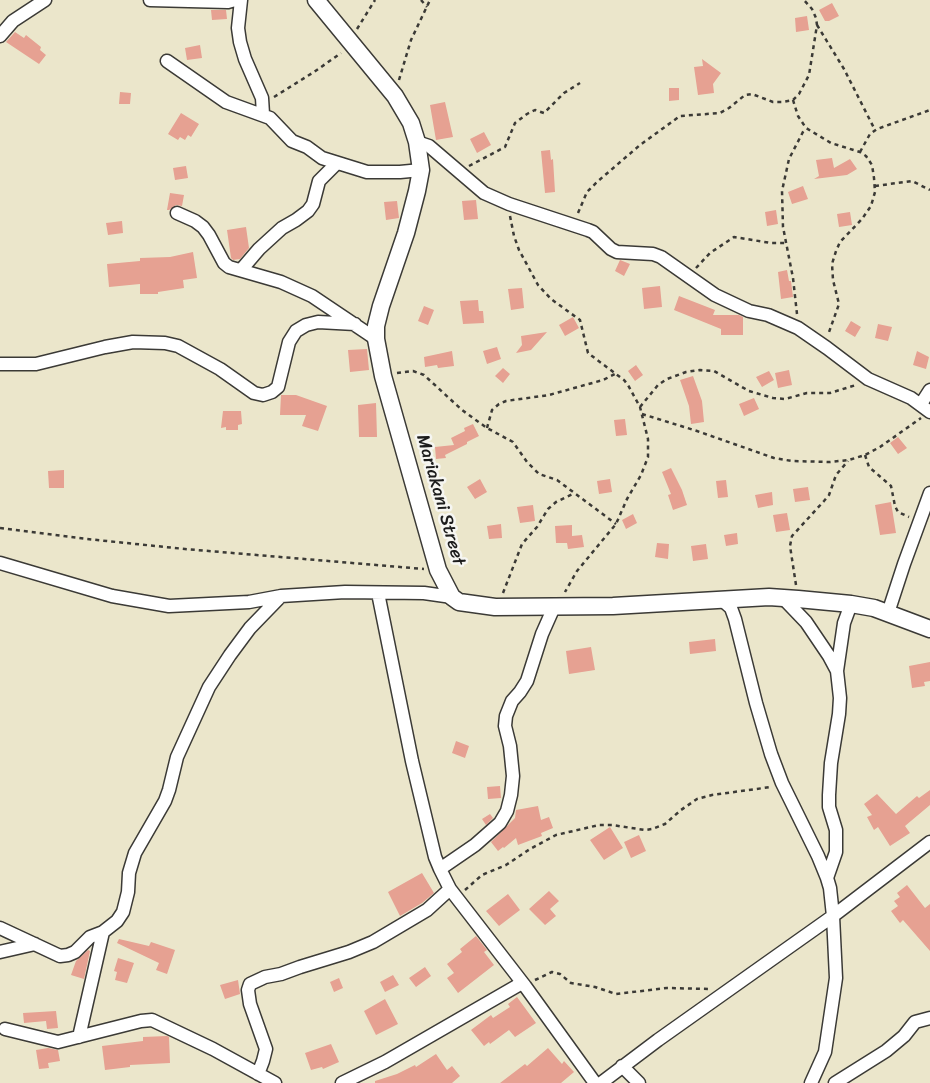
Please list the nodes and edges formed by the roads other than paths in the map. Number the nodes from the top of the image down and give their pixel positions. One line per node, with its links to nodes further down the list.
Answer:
1 (45, 0): 6 (street)
2 (150, 0): 3 (street)
3 (236, 0)
4 (241, 0): 8 (street)
5 (316, 0): 9 (street, Mariakani Street)
6 (0, 36)
7 (167, 61): 8 (street)
8 (263, 110): 10 (street)
9 (417, 142): 11 (street, Mariakani Street); 18 (street)
10 (338, 164): 11 (street); 13 (street)
11 (421, 170): 15 (street, Mariakani Street)
12 (177, 213): 13 (street)
13 (241, 270): 14 (street)
14 (355, 324): 15 (street); 16 (street)
15 (376, 339): 24 (street, Mariakani Street)
16 (0, 364)
17 (930, 390): 18 (street)
18 (925, 408)
19 (930, 493): 20 (street)
20 (925, 513): 29 (street)
21 (0, 563): 23 (street)
22 (378, 592): 23 (street); 24 (street); 33 (street)
23 (281, 596): 38 (street)
24 (452, 597): 28 (street)
25 (791, 599): 26 (street); 27 (street); 31 (street)
26 (722, 600): 28 (street); 34 (street)
27 (851, 604): 29 (street); 31 (street)
28 (554, 607): 33 (street)
29 (888, 613): 30 (street)
30 (930, 629)
31 (838, 671): 34 (street)
32 (930, 842): 36 (street)
33 (440, 869): 35 (street)
34 (827, 878): 36 (street)
35 (454, 894): 41 (street); 46 (street)
36 (833, 916): 45 (street); 52 (street)
37 (0, 928): 39 (street)
38 (103, 932): 39 (street); 44 (street)
39 (35, 944): 40 (street)
40 (0, 952)
41 (523, 985): 48 (street); 49 (street)
42 (930, 1018): 53 (street)
43 (5, 1029): 44 (street)
44 (80, 1037): 46 (street)
45 (622, 1066): 50 (street); 51 (street)
46 (258, 1074): 47 (street)
47 (275, 1083)
48 (342, 1083)
49 (595, 1083)
50 (602, 1083)
51 (639, 1083)
52 (812, 1083)
53 (835, 1083)

